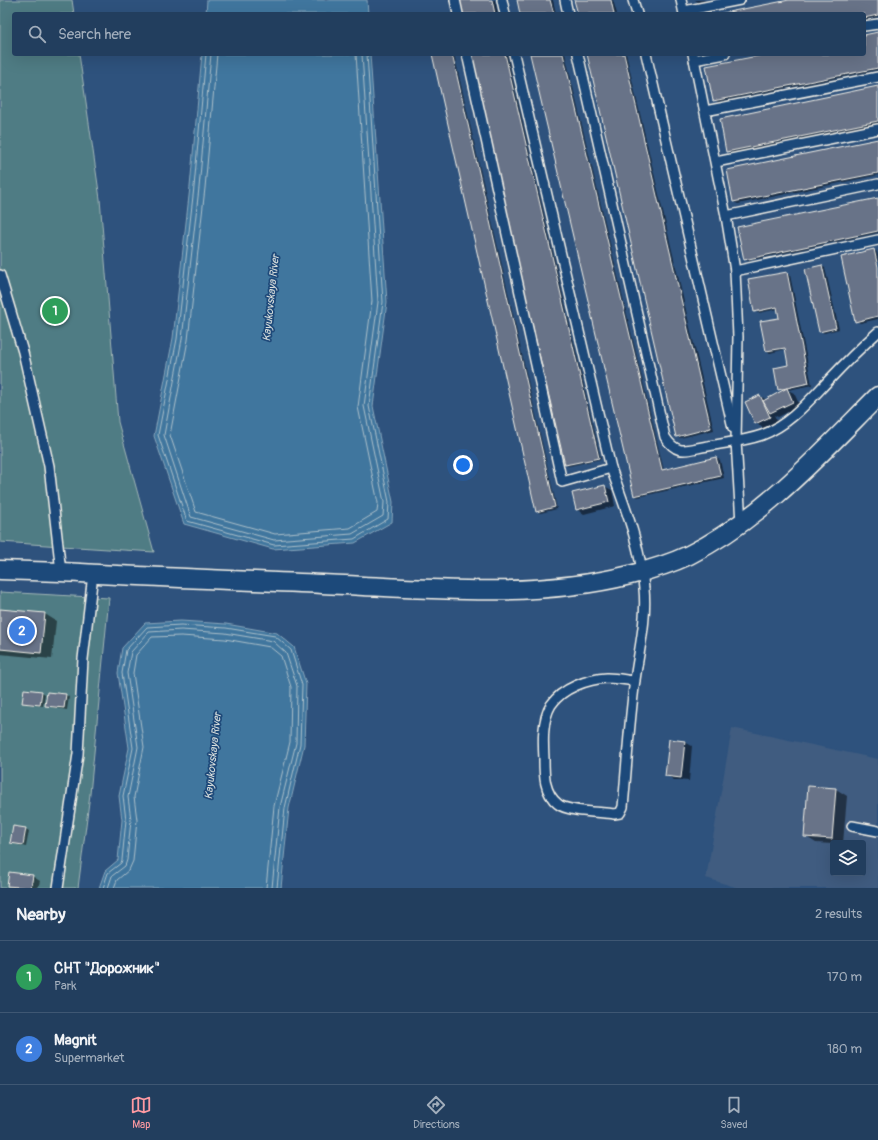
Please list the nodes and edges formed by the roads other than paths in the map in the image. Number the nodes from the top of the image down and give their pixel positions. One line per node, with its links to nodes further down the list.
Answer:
1 (455, 0): 7 (lane)
2 (502, 0): 8 (lane)
3 (565, 0): 9 (lane)
4 (633, 0): 10 (lane)
5 (681, 0): 11 (lane)
6 (740, 0): 12 (lane)
7 (458, 12)
8 (505, 12)
9 (568, 12)
10 (636, 12)
11 (684, 12)
12 (688, 12)
13 (878, 24): 14 (lane)
14 (866, 26)
15 (467, 56): 33 (lane)
16 (514, 56): 33 (lane)
17 (578, 56): 32 (lane)
18 (646, 56): 32 (lane)
19 (704, 56): 20 (lane)
20 (694, 57): 22 (lane)
21 (878, 77): 22 (lane)
22 (705, 111): 24 (lane)
23 (878, 129): 24 (lane)
24 (716, 162): 26 (lane)
25 (878, 184): 26 (lane)
26 (726, 216): 28 (lane)
27 (878, 240): 28 (lane)
28 (735, 271): 32 (lane)
29 (0, 275): 36 (lane)
30 (878, 332): 32 (lane)
31 (878, 396): 34 (street)
32 (736, 441): 34 (lane)
33 (612, 468): 37 (lane)
34 (741, 523): 37 (street)
35 (0, 570): 36 (street)
36 (60, 572): 38 (street)
37 (643, 572): 38 (street); 39 (lane)
38 (93, 574): 42 (lane)
39 (635, 681): 39 (lane)
40 (852, 826): 41 (lane)
41 (878, 831)
42 (58, 888)

